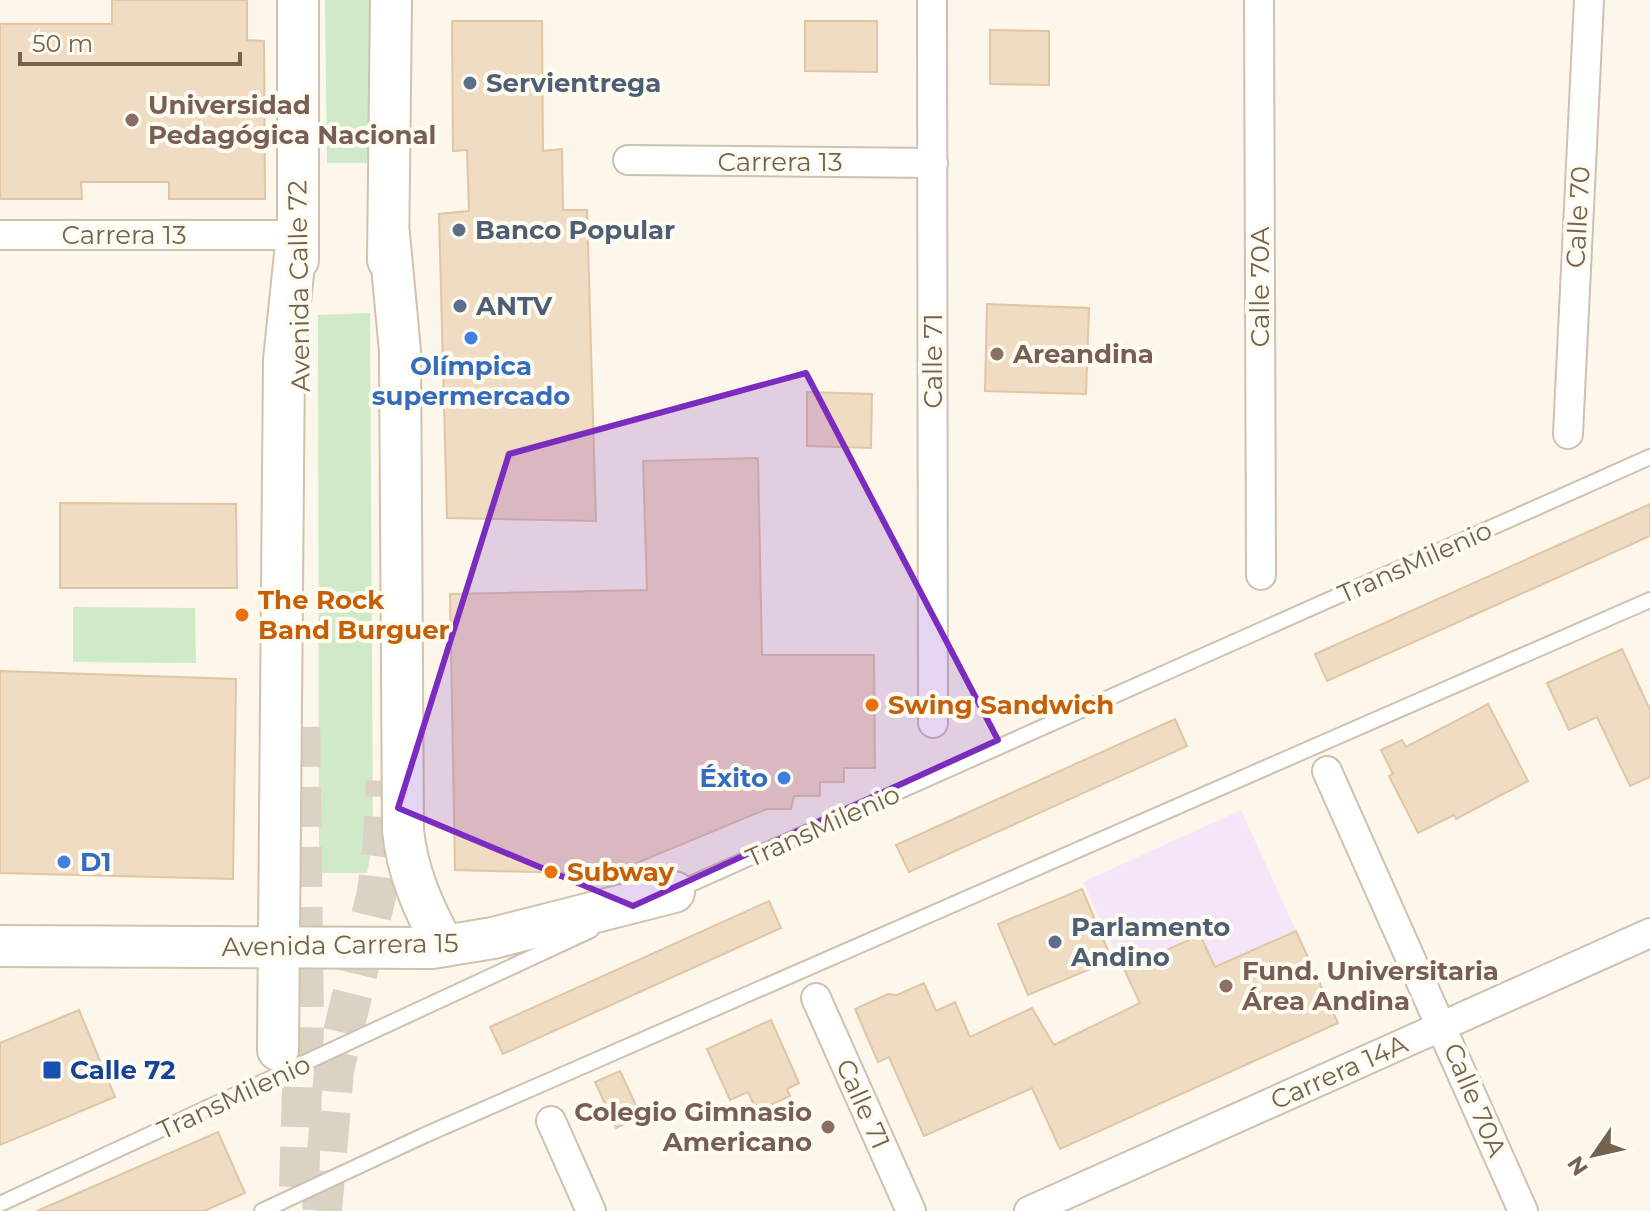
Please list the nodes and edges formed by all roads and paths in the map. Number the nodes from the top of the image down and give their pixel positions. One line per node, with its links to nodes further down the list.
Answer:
1 (298, 0): 10 (main road, Avenida Calle 72)
2 (391, 0): 8 (main road)
3 (932, 0): 7 (street, Calle 71)
4 (1259, 0): 15 (street, Calle 70A)
5 (1589, 0): 11 (street, Calle 70)
6 (628, 160): 7 (street, Carrera 13)
7 (933, 163): 17 (street, Calle 71)
8 (389, 234): 13 (main road); 22 (main road)
9 (0, 235): 10 (street, Carrera 13)
10 (297, 235): 14 (main road, Avenida Calle 72); 23 (main road)
11 (1568, 434)
12 (1650, 457): 19 (lane, TransMilenio)
13 (384, 515)
14 (300, 524)
15 (1261, 575)
16 (1650, 600): 29 (lane)
17 (933, 723)
18 (1327, 771): 25 (street, Calle 70A)
19 (674, 892): 22 (main road, Avenida Carrera 15); 28 (lane, TransMilenio)
20 (1650, 933): 25 (street, Carrera 14A)
21 (0, 946): 23 (main road, Avenida Carrera 15)
22 (444, 946): 23 (main road, Avenida Carrera 15)
23 (280, 948): 26 (main road)
24 (816, 998): 31 (street, Calle 71)
25 (1442, 1026): 32 (street, Carrera 14A); 33 (street, Calle 70A)
26 (278, 1050)
27 (551, 1121): 30 (street)
28 (0, 1204)
29 (262, 1211)
30 (591, 1211)
31 (911, 1211)
32 (1029, 1211)
33 (1523, 1211)

